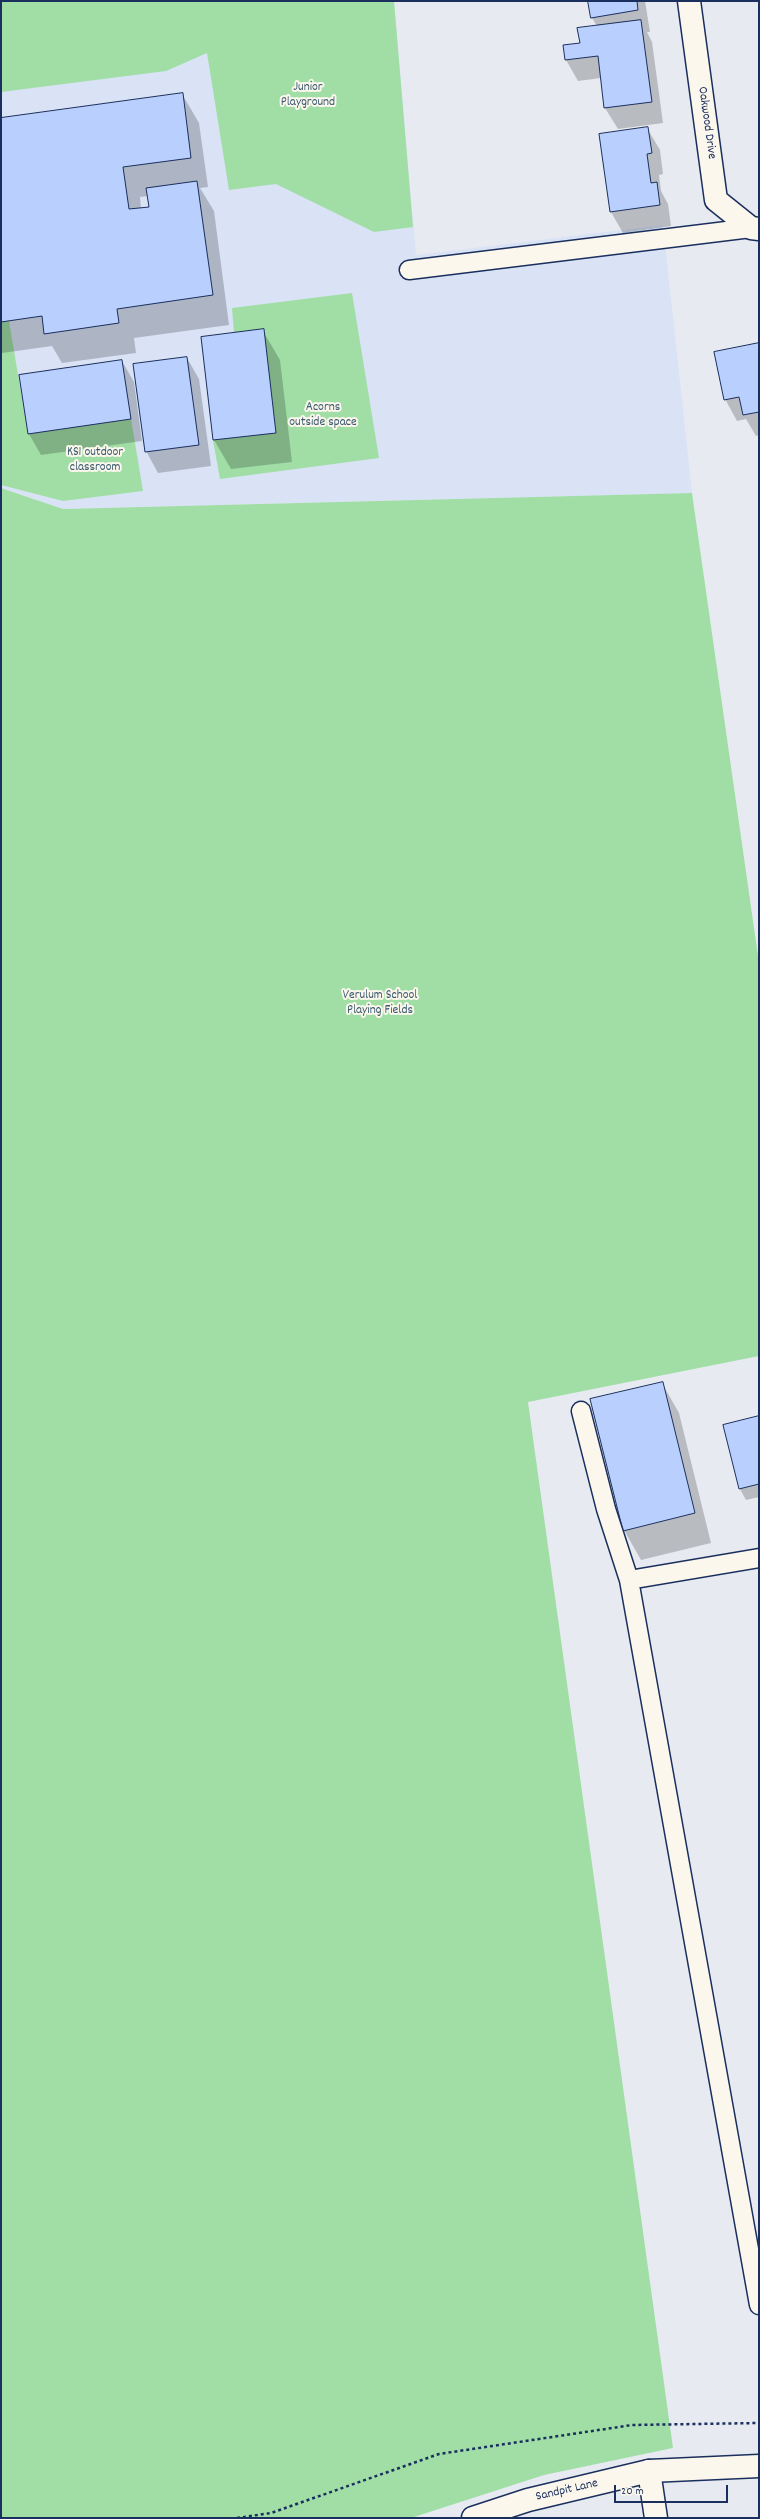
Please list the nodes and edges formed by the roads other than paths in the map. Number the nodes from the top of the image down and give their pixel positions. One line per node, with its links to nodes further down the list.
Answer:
1 (689, 1): 2 (street, Oakwood Drive)
2 (755, 229): 3 (lane)
3 (409, 270)
4 (581, 1411): 6 (lane)
5 (759, 1558): 6 (lane)
6 (628, 1580): 7 (lane)
7 (759, 2305)
8 (759, 2466): 9 (street, Sandpit Lane)
9 (649, 2471): 10 (street, Sandpit Lane); 11 (street)
10 (474, 2518)
11 (656, 2518)

